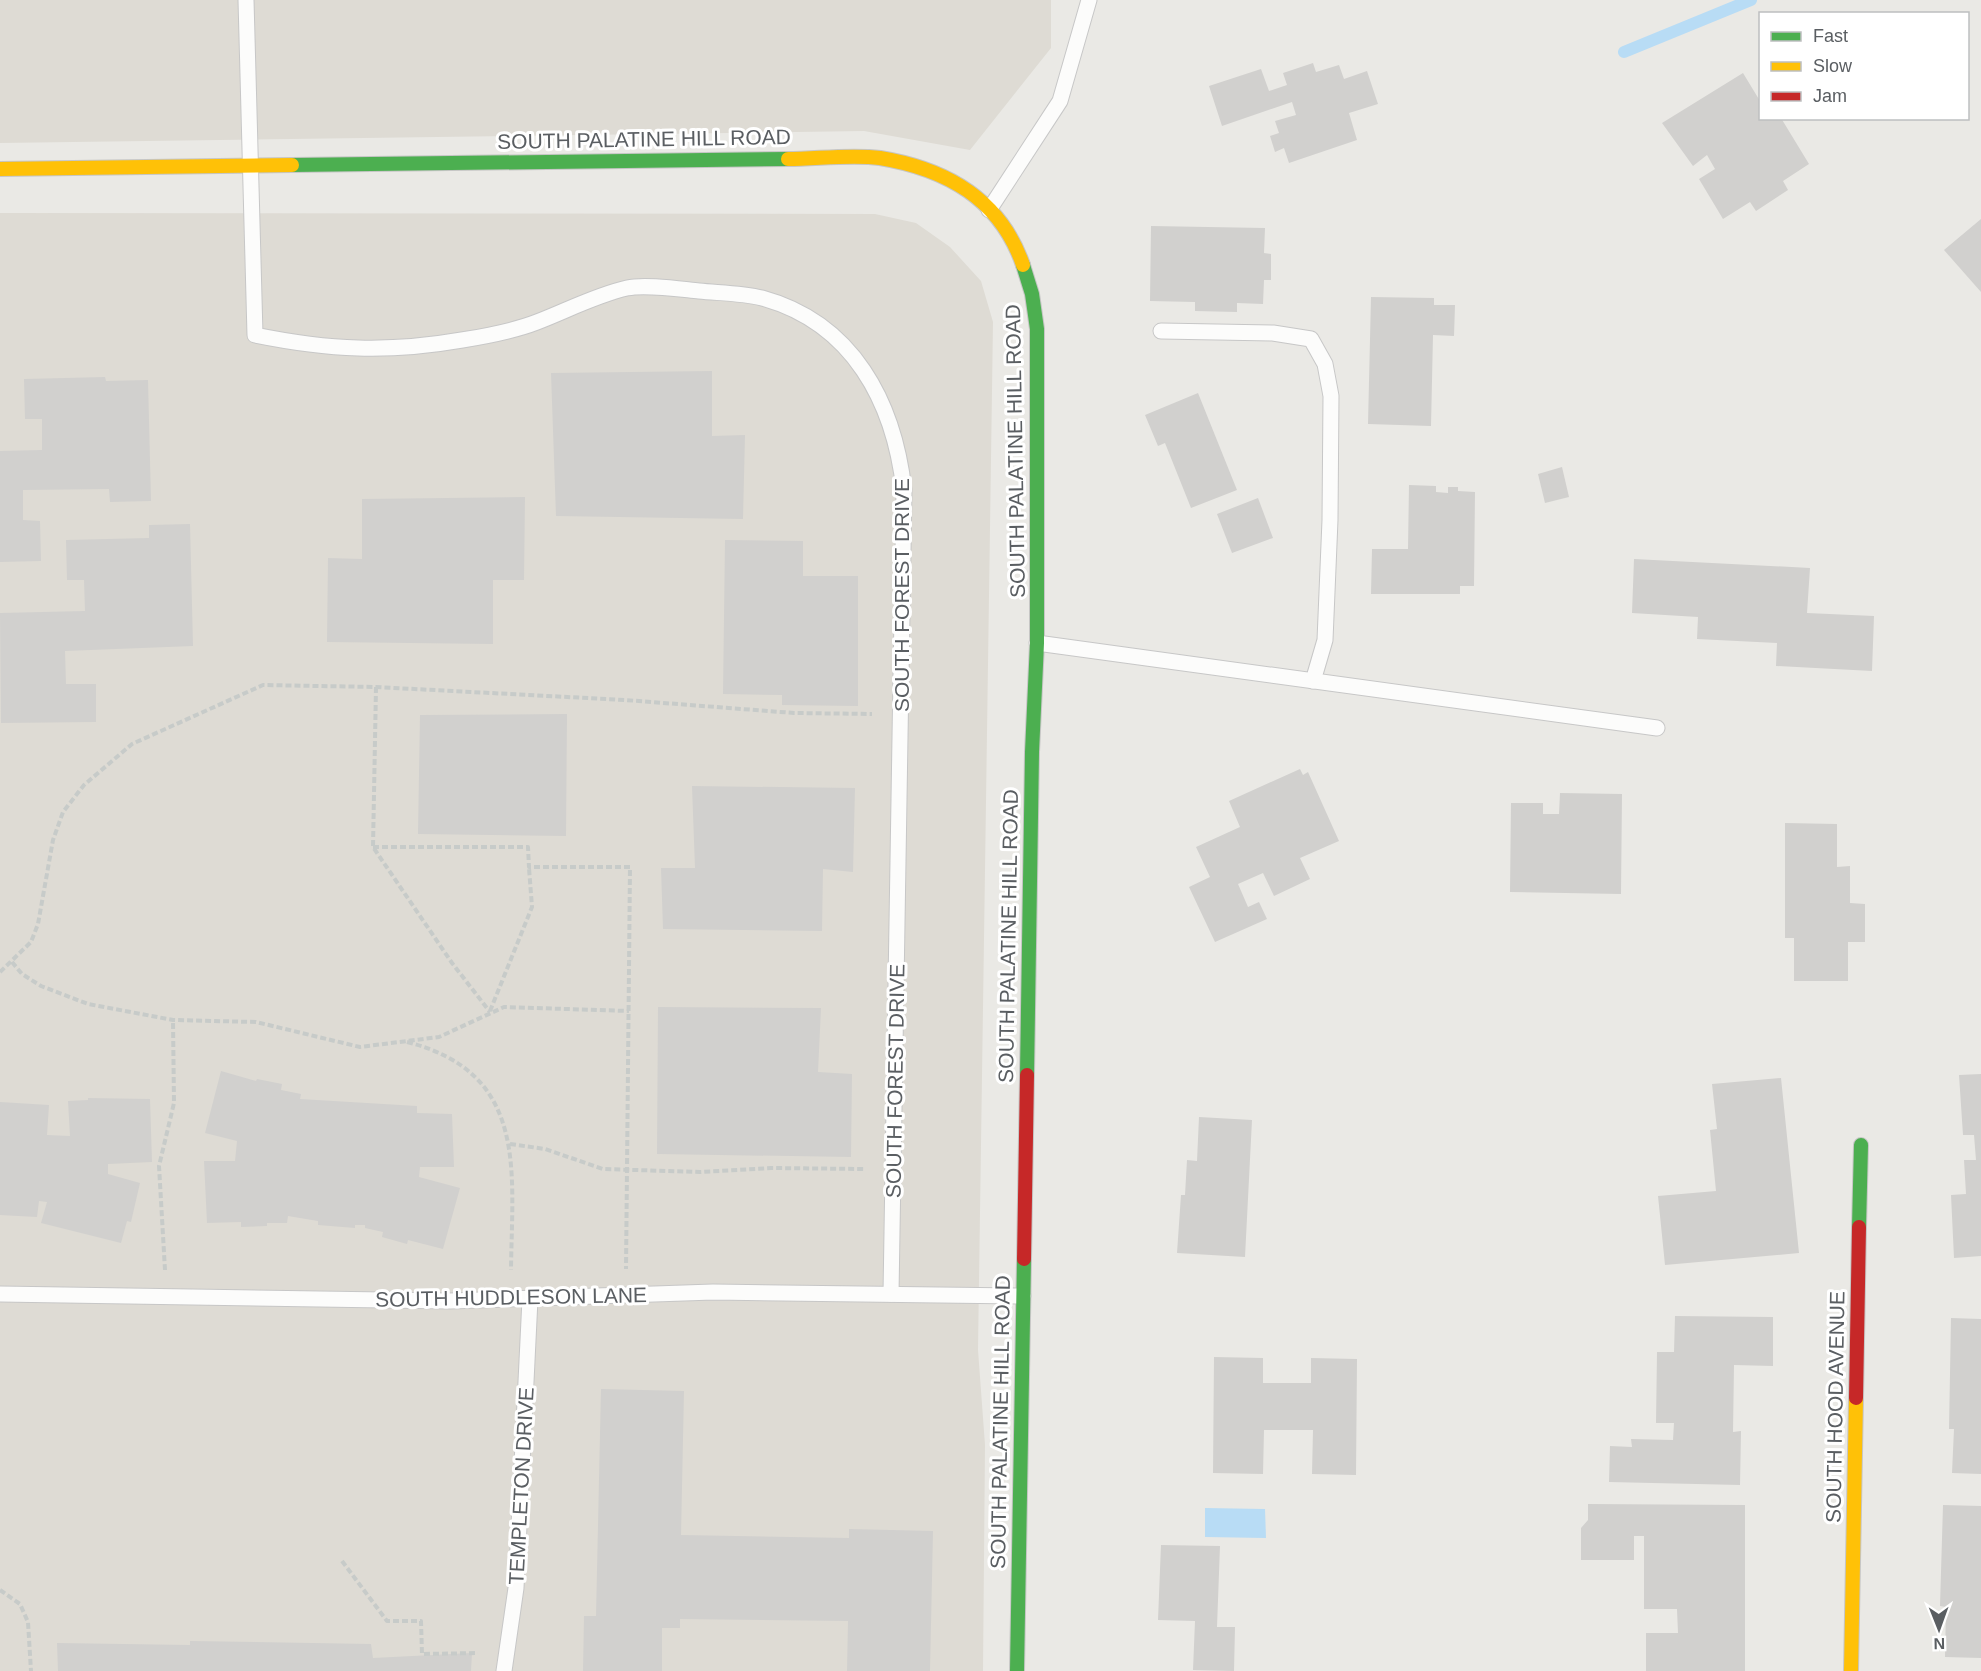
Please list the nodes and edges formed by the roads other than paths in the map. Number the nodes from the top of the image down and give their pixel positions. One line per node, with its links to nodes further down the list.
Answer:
1 (246, 0): 3 (lane)
2 (1089, 0): 5 (lane)
3 (250, 165): 4 (street, SOUTH PALATINE HILL ROAD); 5 (street, SOUTH PALATINE HILL ROAD); 12 (lane, SOUTH FOREST DRIVE)
4 (0, 169)
5 (989, 210): 7 (street, SOUTH PALATINE HILL ROAD)
6 (1161, 331): 8 (lane)
7 (1037, 643): 8 (lane); 13 (street, SOUTH PALATINE HILL ROAD)
8 (1313, 681): 9 (lane)
9 (1657, 728)
10 (1861, 1145): 17 (street, SOUTH HOOD AVENUE)
11 (0, 1294): 14 (lane, SOUTH HUDDLESON LANE)
12 (891, 1294): 13 (lane, SOUTH HUDDLESON LANE); 14 (lane, SOUTH HUDDLESON LANE)
13 (1023, 1296): 16 (street, SOUTH PALATINE HILL ROAD)
14 (530, 1299): 15 (lane, TEMPLETON DRIVE)
15 (504, 1671)
16 (1017, 1671)
17 (1851, 1671)

